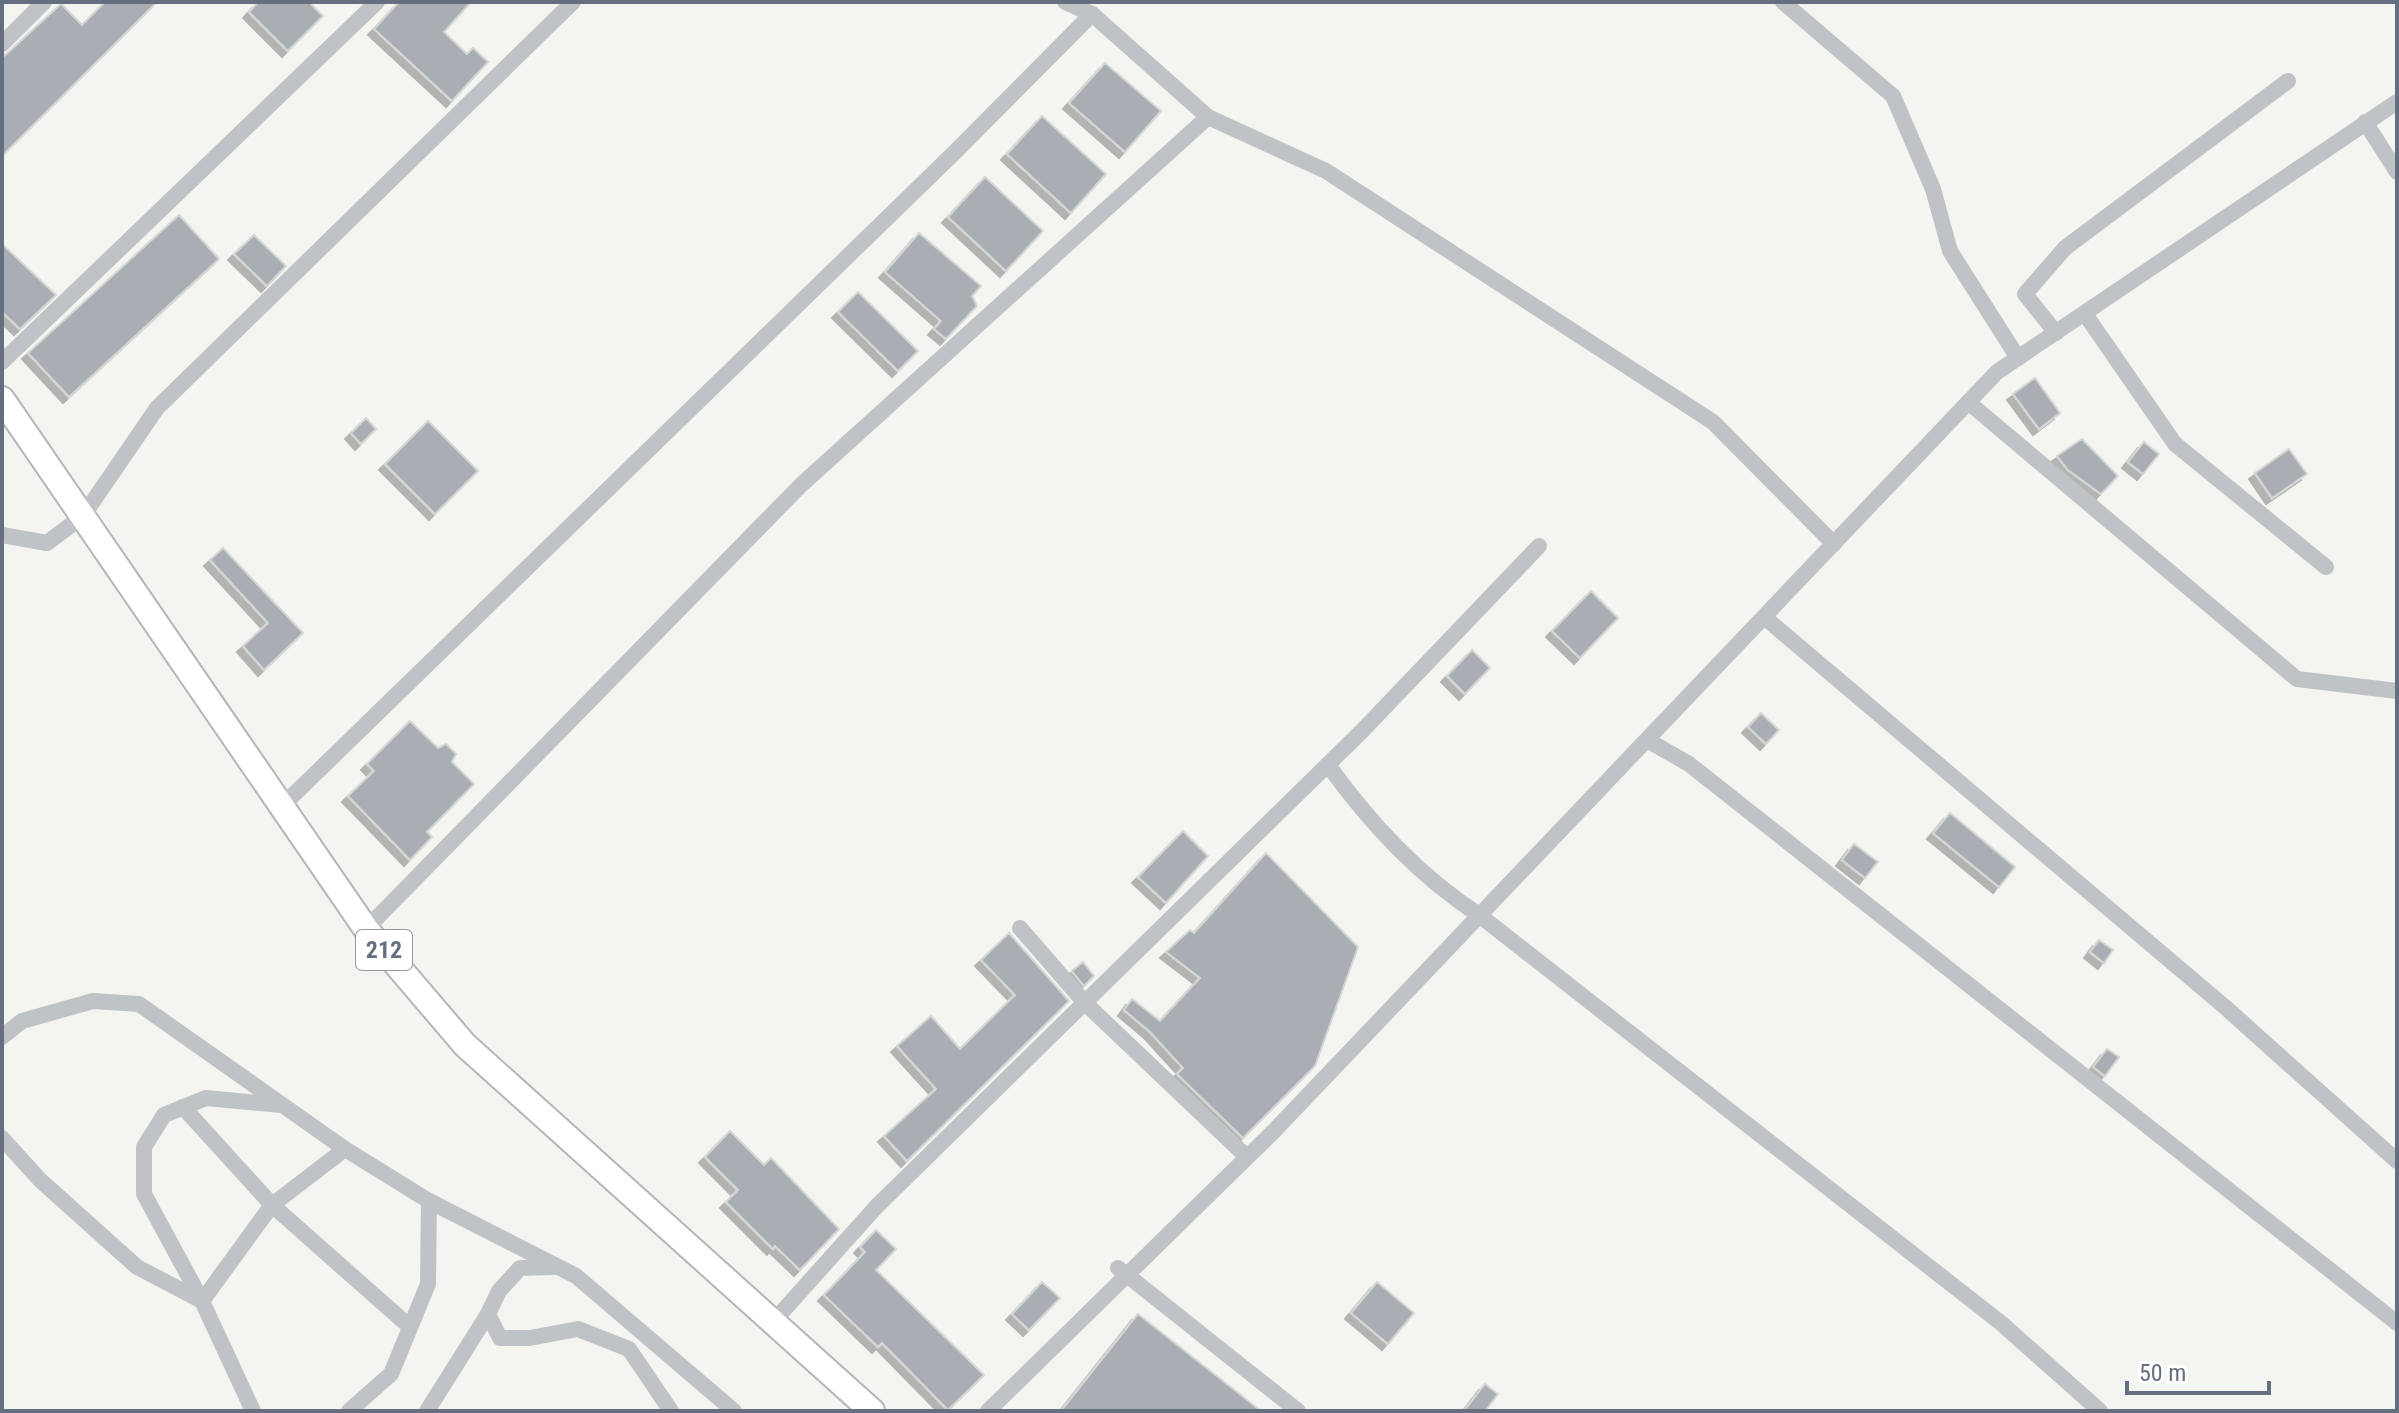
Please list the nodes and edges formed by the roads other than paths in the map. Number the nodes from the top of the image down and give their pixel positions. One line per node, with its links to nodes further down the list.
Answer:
1 (44, 2): 7 (street)
2 (377, 2): 16 (street)
3 (573, 2): 19 (street)
4 (1065, 2): 6 (street)
5 (1783, 2): 15 (street)
6 (1092, 14): 10 (street); 28 (street)
7 (2, 44)
8 (2288, 81): 14 (street)
9 (2397, 102): 11 (street)
10 (1208, 117): 21 (street); 31 (street)
11 (2365, 122): 12 (street); 13 (street)
12 (2397, 172)
13 (2085, 314): 14 (street); 23 (street)
14 (2056, 333): 15 (street)
15 (2018, 358): 18 (street)
16 (2, 362)
17 (2, 399): 19 (main road, 212)
18 (1968, 402): 21 (street); 25 (street)
19 (83, 516): 20 (street); 28 (main road, 212)
20 (2, 535)
21 (1834, 544): 24 (street)
22 (1539, 546): 27 (street)
23 (2326, 567)
24 (1764, 617): 26 (street); 39 (street)
25 (2397, 691)
26 (1647, 740): 29 (street); 47 (street)
27 (1328, 765): 29 (street); 32 (street)
28 (282, 806): 31 (main road, 212)
29 (1479, 915): 38 (street); 57 (street)
30 (1020, 928): 32 (street)
31 (366, 929): 46 (main road, 212)
32 (1085, 1003): 38 (street); 46 (street)
33 (2, 1037): 34 (street)
34 (282, 1105): 35 (street); 37 (street)
35 (183, 1107): 41 (street); 44 (street)
36 (2, 1138): 44 (street)
37 (345, 1149): 40 (street); 41 (street)
38 (1247, 1157): 43 (street)
39 (2395, 1163)
40 (429, 1201): 42 (street); 48 (street)
41 (272, 1205): 44 (street); 48 (street)
42 (558, 1267): 45 (street); 53 (street)
43 (1122, 1271): 55 (street); 56 (street)
44 (202, 1301): 49 (street)
45 (488, 1314): 51 (street); 52 (street)
46 (773, 1322): 54 (main road, 212)
47 (2397, 1323)
48 (410, 1327): 50 (street)
49 (253, 1411)
50 (349, 1411)
51 (427, 1411)
52 (671, 1411)
53 (734, 1411)
54 (872, 1411)
55 (988, 1411)
56 (1298, 1411)
57 (2100, 1411)

